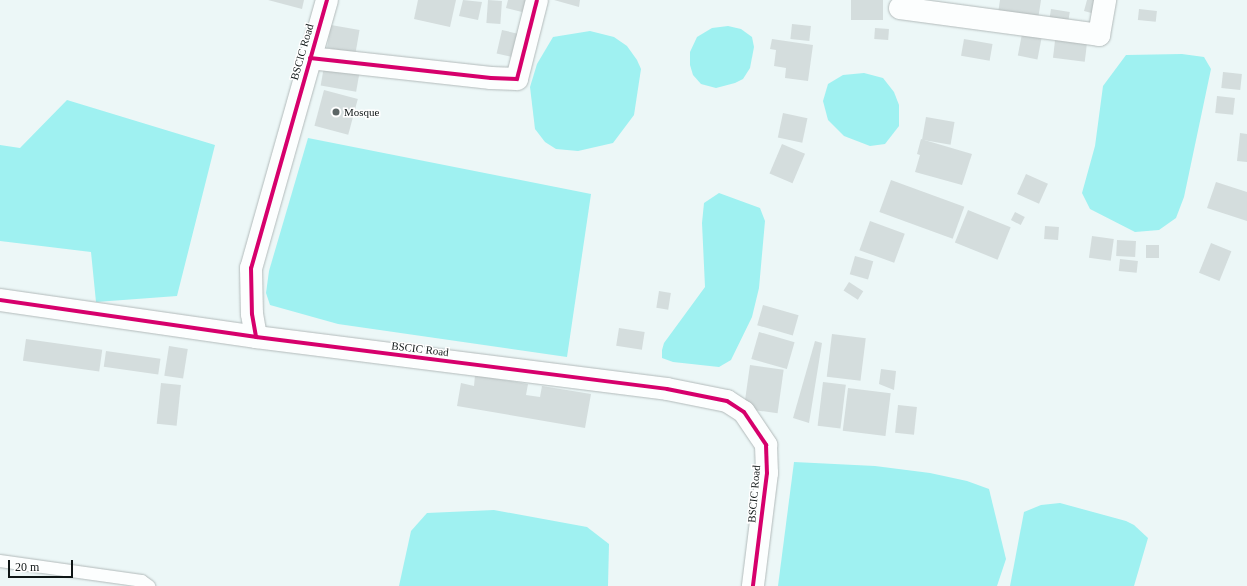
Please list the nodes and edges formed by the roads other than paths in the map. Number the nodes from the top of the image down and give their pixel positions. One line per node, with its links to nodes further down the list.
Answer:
1 (327, 0): 5 (street, BSCIC Road)
2 (537, 0): 5 (street)
3 (1105, 0): 4 (street)
4 (900, 8)
5 (310, 58): 7 (street, BSCIC Road)
6 (0, 300): 7 (street)
7 (256, 337): 10 (street, BSCIC Road)
8 (0, 561): 9 (lane)
9 (149, 586)
10 (753, 586)

